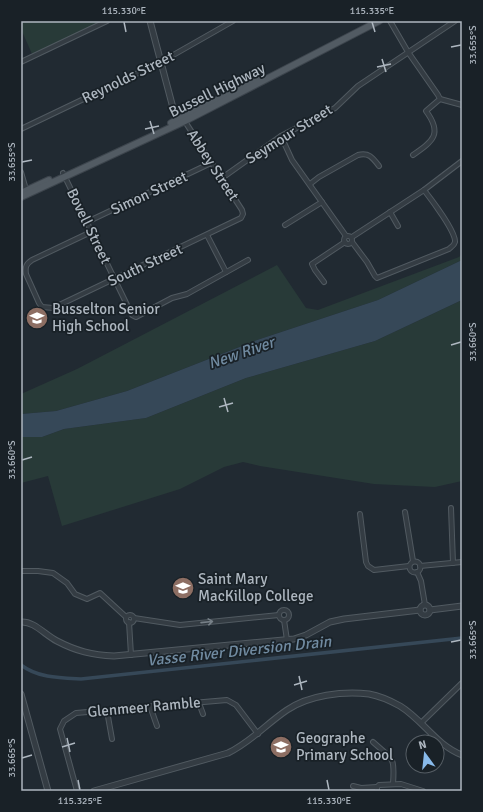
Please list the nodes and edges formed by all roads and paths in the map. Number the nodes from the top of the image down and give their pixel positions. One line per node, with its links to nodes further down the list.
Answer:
1 (107, 21): 9 (street)
2 (150, 21): 10 (street)
3 (233, 21): 10 (street, Reynolds Street)
4 (370, 21): 13 (main road, Bussell Highway)
5 (379, 21): 13 (main road, Bussell Highway)
6 (390, 21): 8 (street)
7 (455, 21): 8 (street, Seymour Street)
8 (408, 52): 11 (street); 15 (street, Seymour Street)
9 (21, 62)
10 (161, 62): 13 (street); 14 (street, Reynolds Street)
11 (440, 99): 12 (street); 16 (street)
12 (462, 105)
13 (180, 121): 17 (street, Abbey Street); 21 (main road, Bussell Highway)
14 (21, 129)
15 (281, 136): 22 (street, Seymour Street); 23 (street)
16 (413, 155)
17 (211, 163): 22 (street, Abbey Street); 29 (street, Simon Street)
18 (461, 164): 24 (street)
19 (379, 166): 23 (street)
20 (21, 172): 25 (street)
21 (64, 175): 25 (main road, Bussell Highway); 29 (street, Bovell Street)
22 (222, 178): 28 (street, Abbey Street)
23 (310, 184): 26 (street)
24 (424, 190): 27 (street); 35 (street)
25 (24, 194)
26 (322, 202): 30 (street); 34 (street)
27 (390, 212): 31 (street); 35 (street)
28 (243, 214): 33 (street, South Street)
29 (87, 222): 32 (street, Bovell Street)
30 (285, 225)
31 (398, 226)
32 (91, 232): 39 (street, Bovell Street); 39 (street, South Street)
33 (207, 235): 38 (street); 39 (street, South Street)
34 (346, 236): 35 (street); 36 (street)
35 (352, 240): 36 (street)
36 (345, 242): 40 (street)
37 (248, 260): 38 (street)
38 (226, 272): 39 (street, Bovell Street)
39 (115, 279)
40 (324, 282)
41 (450, 508): 46 (street)
42 (405, 512): 44 (street)
43 (360, 514): 47 (street)
44 (413, 561): 47 (street); 48 (street)
45 (462, 562): 46 (street)
46 (454, 563): 48 (street)
47 (409, 566): 50 (street)
48 (420, 566): 50 (street)
49 (21, 571): 56 (street)
50 (417, 572): 51 (street)
51 (425, 605): 53 (street); 54 (street)
52 (462, 606): 54 (street)
53 (420, 610): 54 (street); 61 (street)
54 (430, 610)
55 (279, 615): 57 (street, one-way to 55); 58 (street); 58 (street)
56 (126, 617): 57 (street); 60 (street)
57 (134, 618): 60 (street)
58 (284, 620): 61 (street)
59 (21, 622): 62 (street)
60 (130, 622): 62 (street)
61 (286, 640): 62 (street)
62 (131, 655)
63 (462, 683): 69 (street)
64 (21, 694): 78 (street)
65 (199, 703): 66 (street, Glenmeer Ramble); 68 (street); 71 (street, Glenmeer Ramble)
66 (150, 706): 67 (street, Glenmeer Ramble); 70 (street)
67 (107, 711): 72 (street); 79 (street, Glenmeer Ramble)
68 (203, 714)
69 (421, 723): 71 (street); 74 (street)
70 (157, 726)
71 (258, 734): 80 (street)
72 (112, 738)
73 (373, 742): 75 (street)
74 (462, 755)
75 (393, 784): 77 (street); 81 (street)
76 (353, 786): 77 (street)
77 (377, 789)
78 (48, 791)
79 (76, 791)
80 (94, 791)
81 (423, 791)

